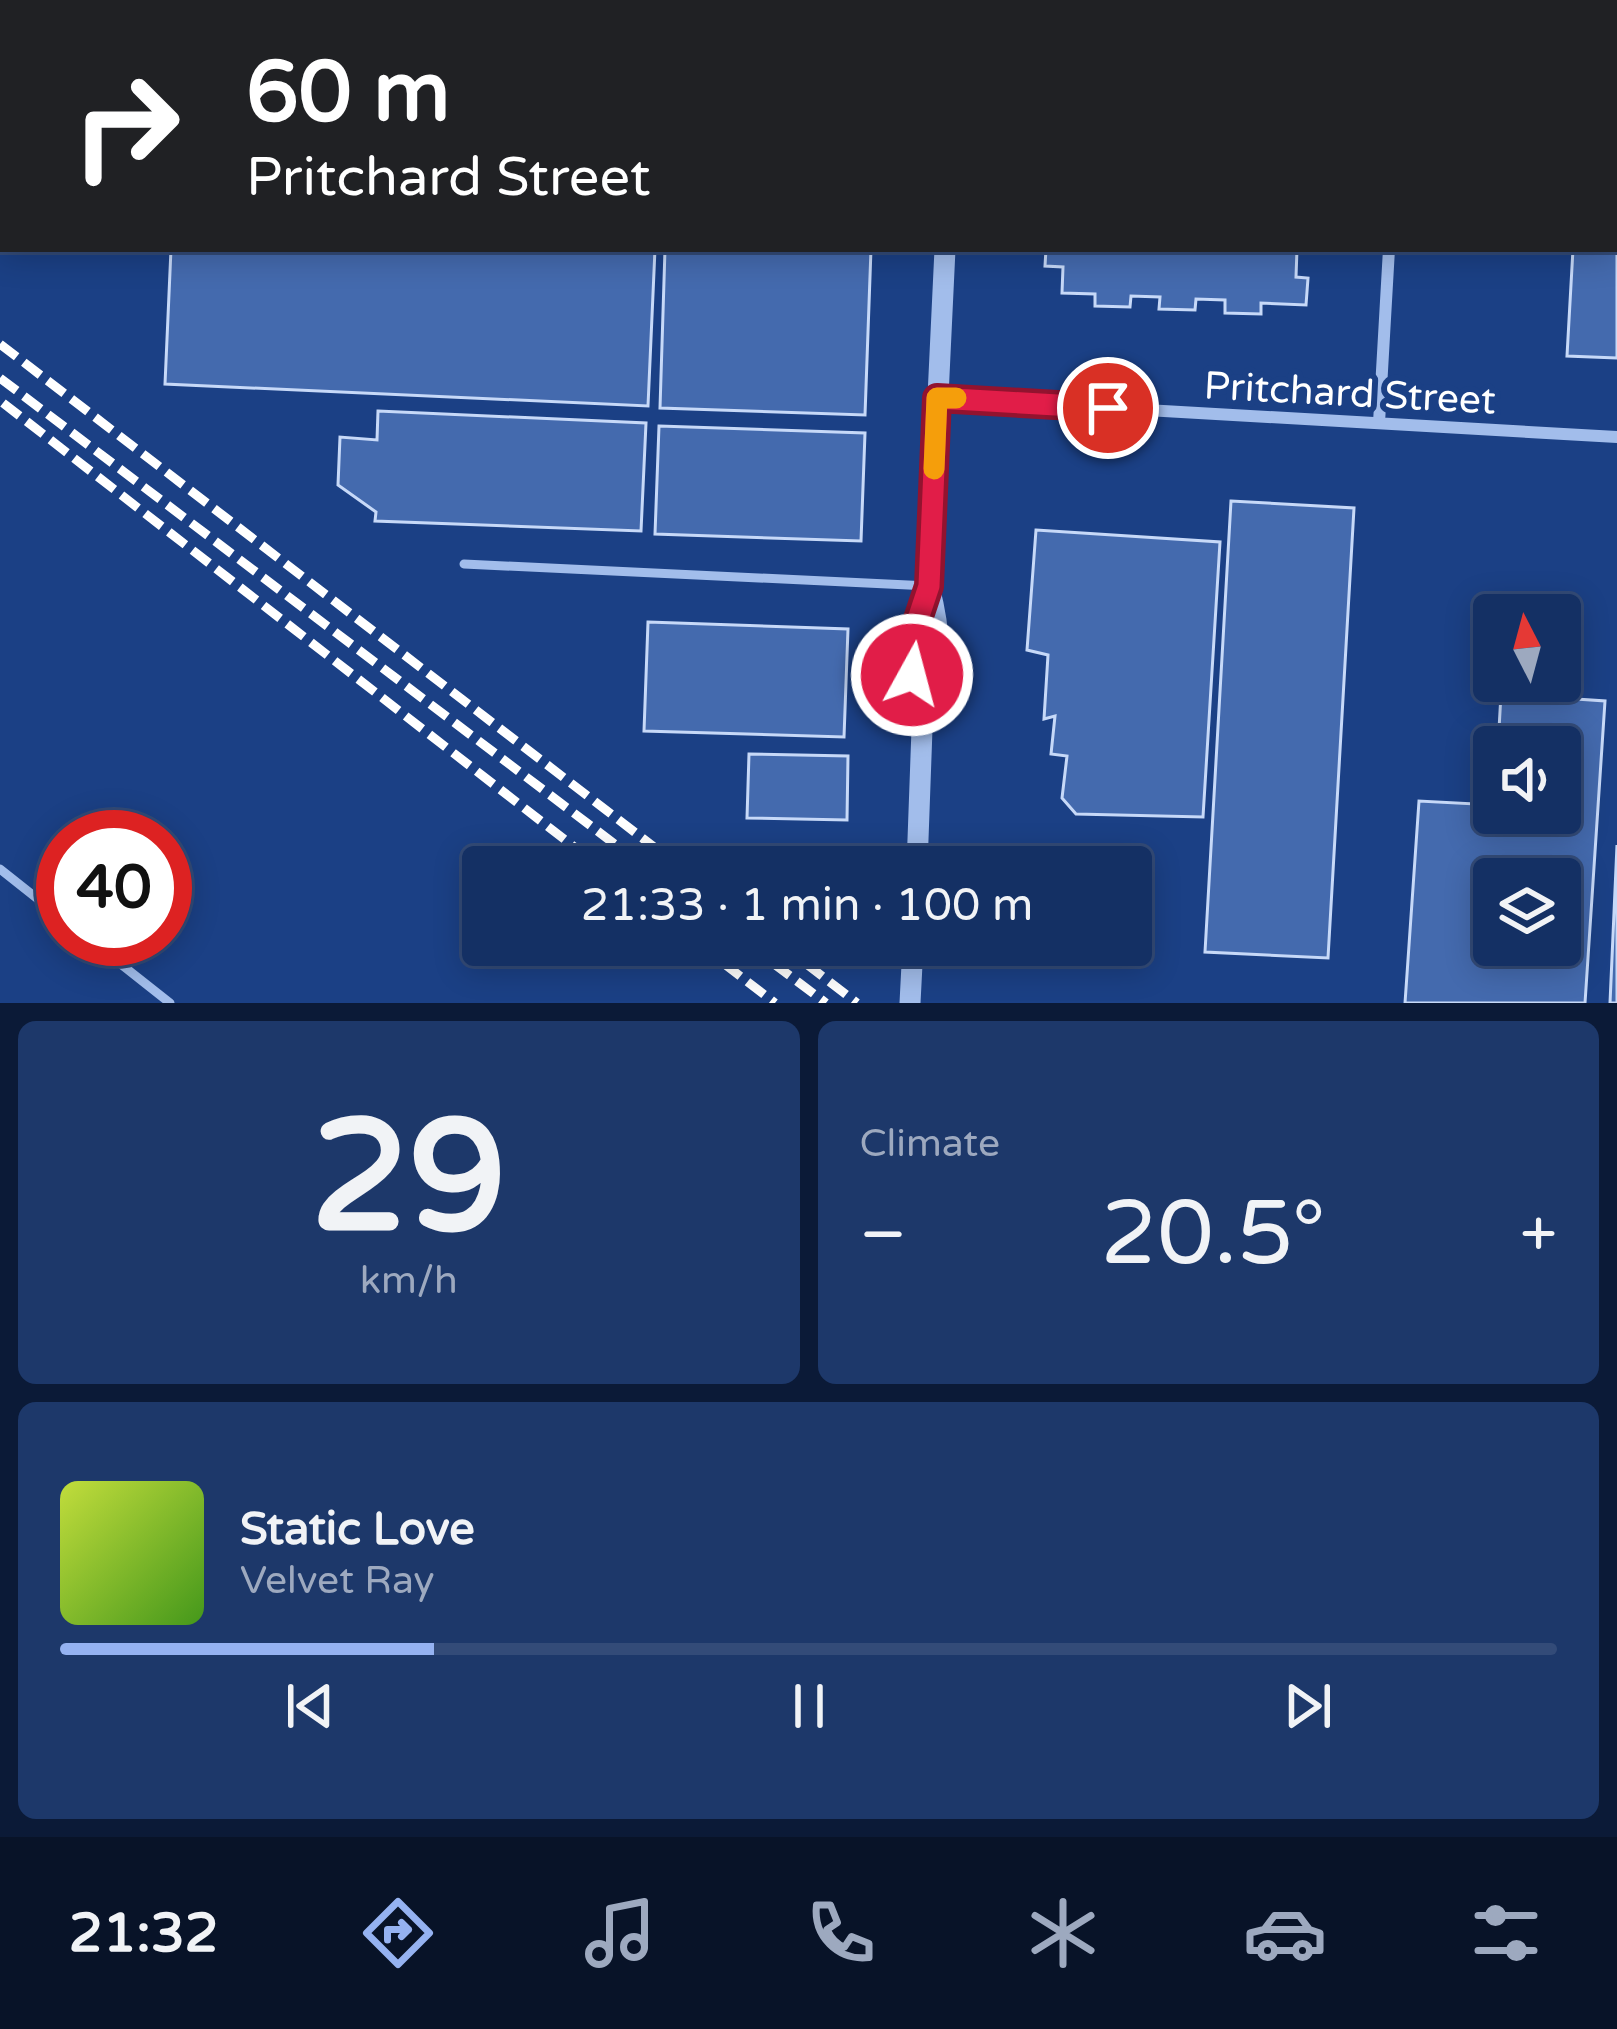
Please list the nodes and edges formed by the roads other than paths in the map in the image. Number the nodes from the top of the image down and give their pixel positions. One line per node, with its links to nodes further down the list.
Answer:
1 (945, 252): 3 (street)
2 (1388, 252): 4 (street)
3 (937, 398): 4 (street, Pritchard Street); 7 (street)
4 (1378, 423): 5 (street, Pritchard Street)
5 (1617, 437)
6 (464, 564): 7 (lane)
7 (929, 586): 8 (street)
8 (917, 846)
9 (0, 869): 10 (lane)
10 (36, 898)
11 (123, 966): 13 (lane)
12 (913, 966): 14 (street)
13 (170, 1003)
14 (910, 1003)

